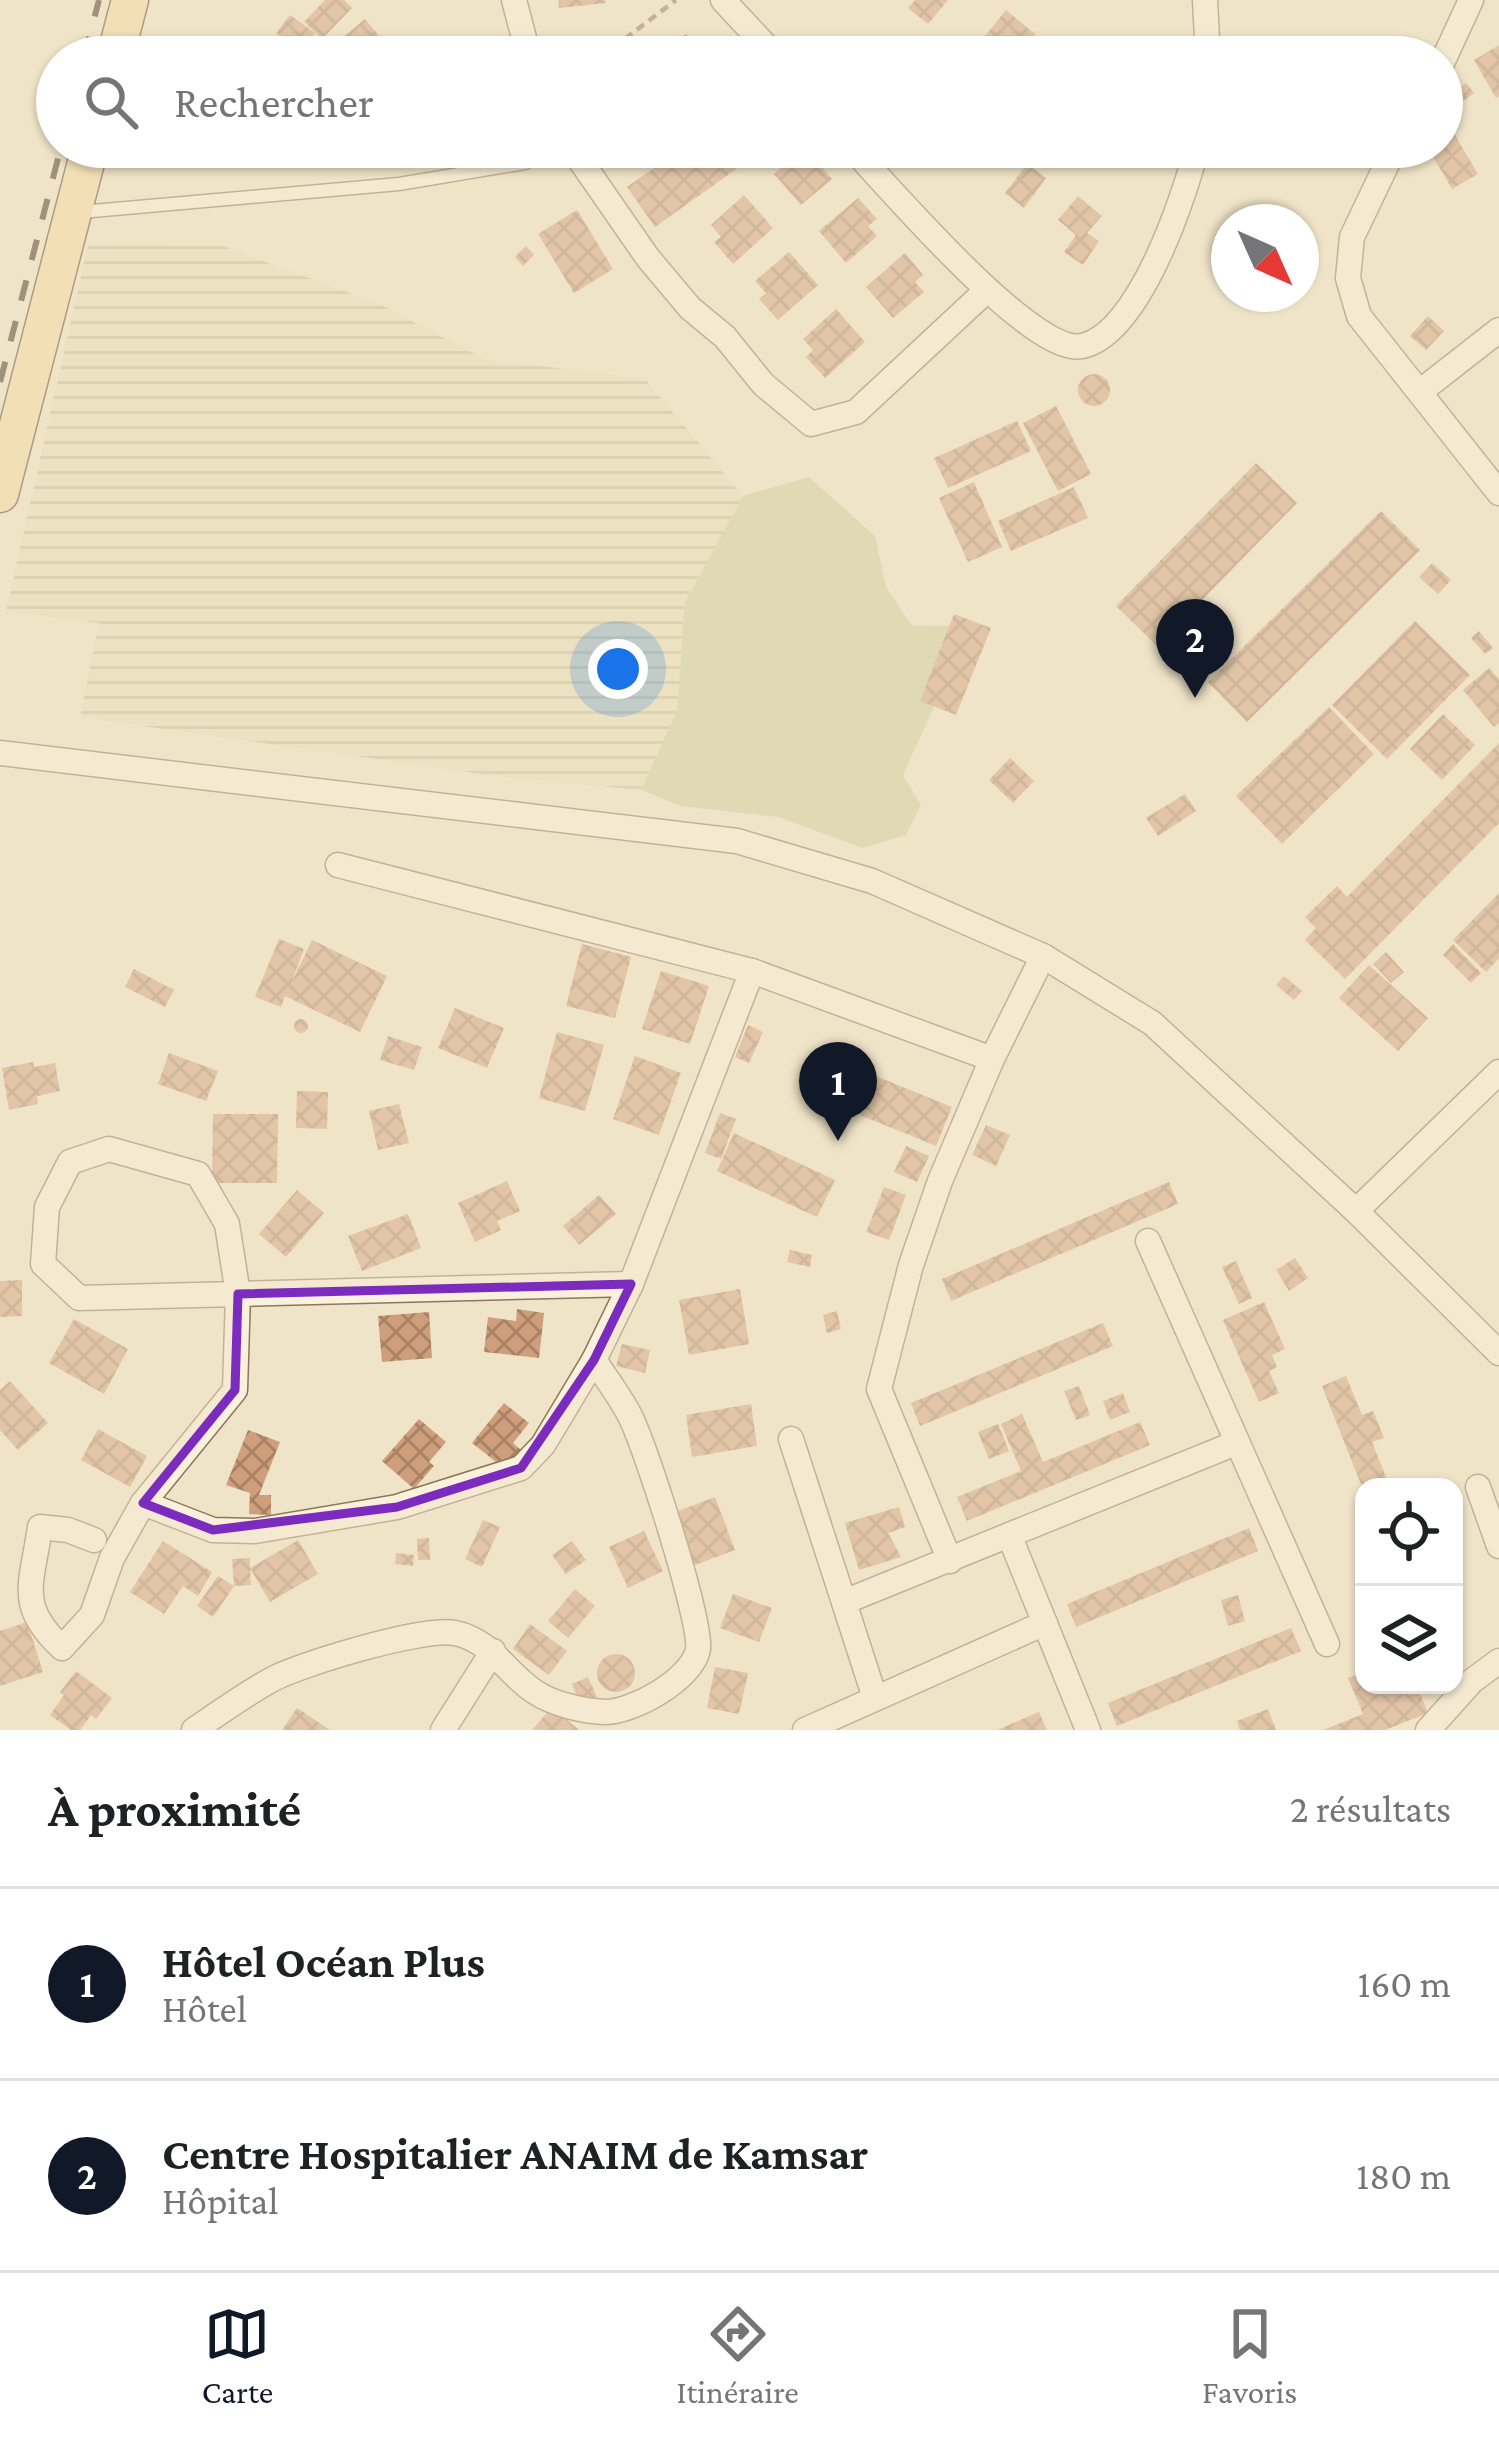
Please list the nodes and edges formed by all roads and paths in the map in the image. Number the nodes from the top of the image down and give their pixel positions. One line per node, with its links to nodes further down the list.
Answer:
1 (130, 0): 7 (main road)
2 (514, 0): 8 (street)
3 (676, 0): 9 (path)
4 (723, 0): 10 (street)
5 (1471, 0): 12 (street)
6 (1199, 2): 11 (street)
7 (121, 36)
8 (523, 36)
9 (629, 36)
10 (756, 36)
11 (1206, 36)
12 (1454, 36)
13 (85, 168): 21 (main road)
14 (495, 168): 21 (lane)
15 (586, 168): 20 (street)
16 (609, 168): 20 (path)
17 (871, 168): 22 (street)
18 (1192, 168): 22 (street)
19 (1385, 168): 24 (street)
20 (592, 178): 22 (street)
21 (73, 212): 26 (main road)
22 (987, 290)
23 (1499, 330): 24 (street)
24 (1420, 391): 25 (street)
25 (1499, 493)
26 (0, 494)
27 (2, 751): 29 (street)
28 (338, 865): 30 (street)
29 (1043, 956): 31 (street); 33 (street)
30 (752, 971): 31 (street); 35 (street)
31 (992, 1059): 46 (street)
32 (1499, 1072): 33 (street)
33 (1356, 1211): 37 (street)
34 (1148, 1241): 40 (street)
35 (631, 1284): 36 (street); 38 (street)
36 (238, 1294): 36 (street); 42 (street)
37 (1499, 1353)
38 (594, 1360): 42 (street); 50 (street)
39 (790, 1439): 47 (street)
40 (1236, 1443): 43 (street); 49 (street)
41 (1478, 1487): 45 (street)
42 (142, 1503): 44 (street)
43 (1010, 1537): 46 (street); 48 (street)
44 (94, 1540)
45 (1499, 1546)
46 (950, 1561): 47 (street)
47 (844, 1602): 52 (street)
48 (1045, 1623): 52 (street); 56 (street)
49 (1327, 1644)
50 (493, 1651): 53 (street); 54 (street)
51 (1499, 1661): 57 (street)
52 (875, 1698): 55 (street)
53 (194, 1730)
54 (443, 1730)
55 (805, 1730)
56 (1088, 1730)
57 (1428, 1730)

